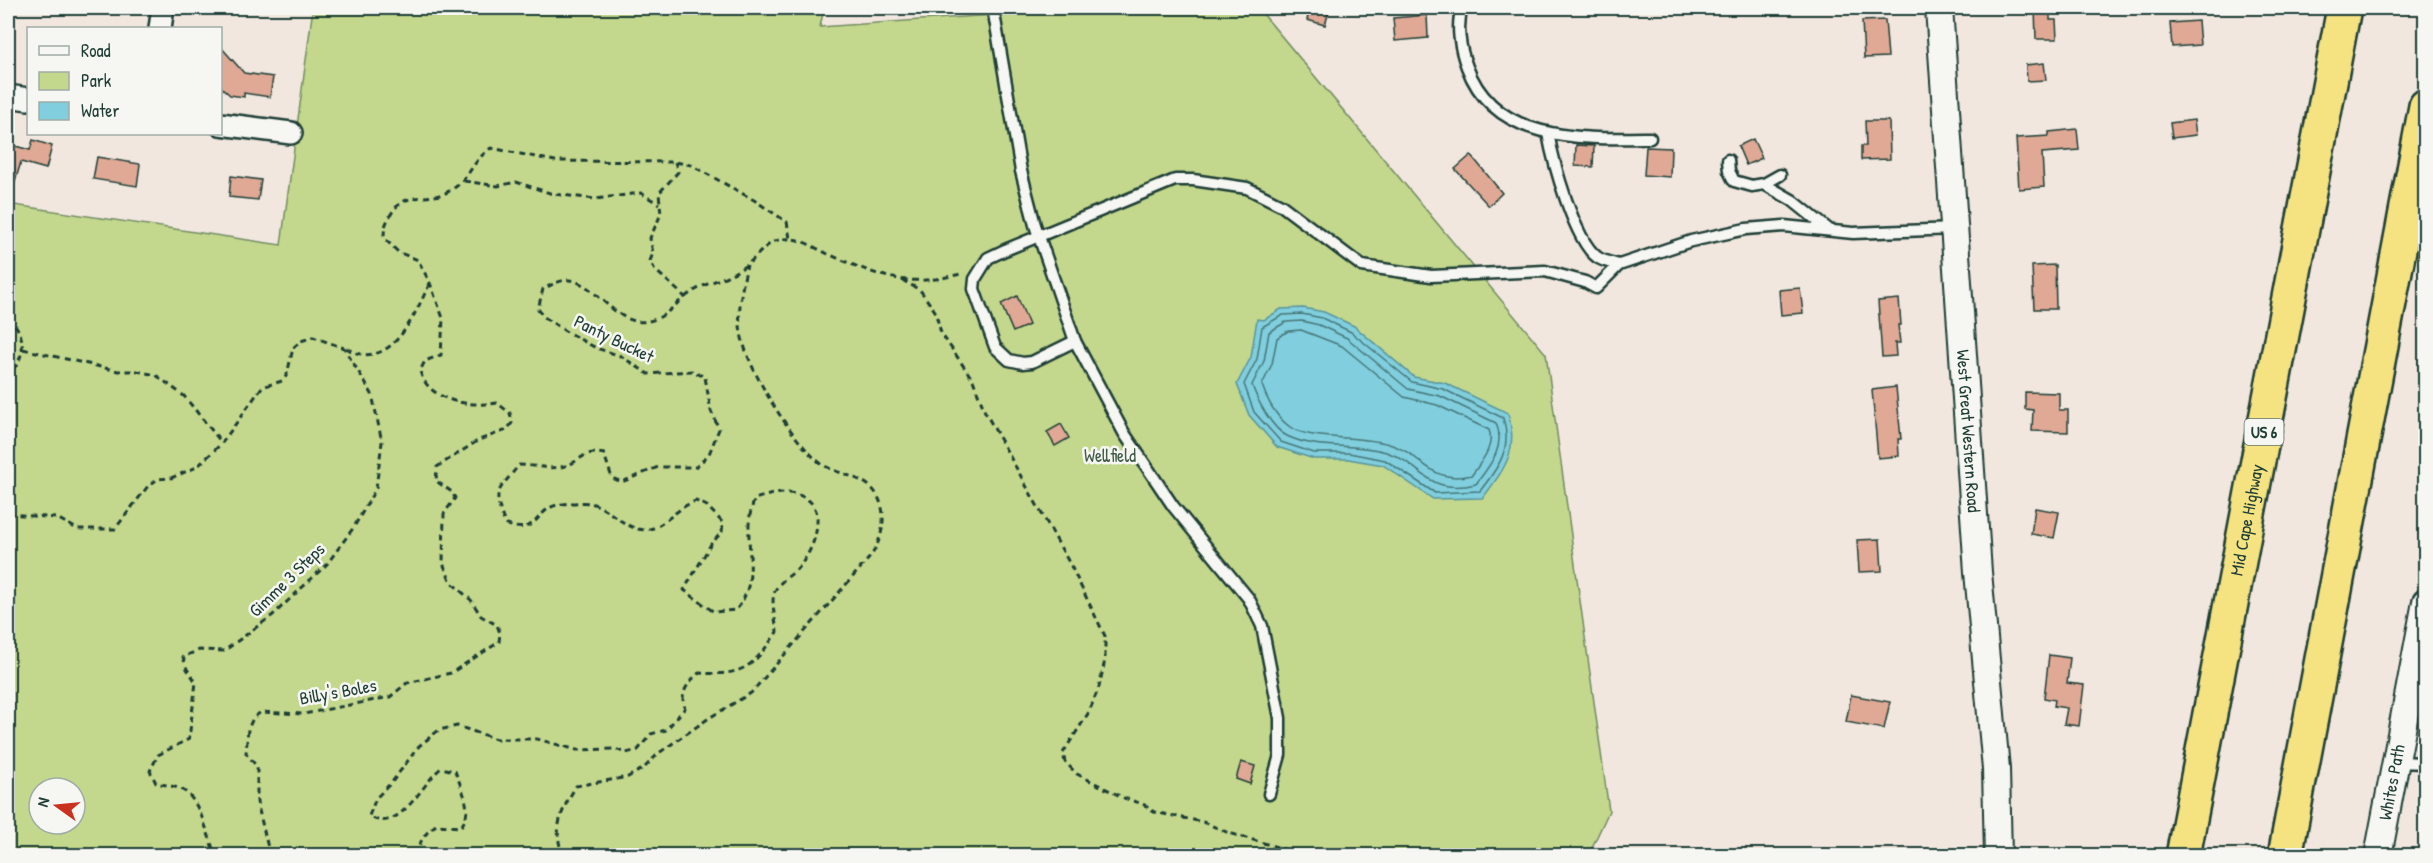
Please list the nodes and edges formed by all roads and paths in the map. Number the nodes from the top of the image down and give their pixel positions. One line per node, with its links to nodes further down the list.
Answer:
1 (163, 8): 6 (street)
2 (993, 8): 22 (lane)
3 (1462, 8): 12 (lane)
4 (1939, 8): 20 (street, West Great Western Road)
5 (2344, 8): 48 (highway, Mid Cape Highway / US 6)
6 (160, 27)
7 (8, 96): 8 (street)
8 (27, 99)
9 (2426, 105): 49 (highway)
10 (222, 123): 11 (street)
11 (291, 133)
12 (1548, 133): 13 (lane); 25 (lane)
13 (1650, 138)
14 (1728, 160): 18 (lane)
15 (675, 162): 17 (path, Billy's Boles); 19 (path); 23 (path)
16 (1780, 175): 18 (lane)
17 (464, 181): 19 (path); 28 (path, Billy's Boles)
18 (1764, 184): 21 (lane)
19 (659, 204): 29 (path)
20 (1954, 229): 21 (lane); 47 (street, West Great Western Road)
21 (1829, 230): 25 (lane)
22 (1039, 235): 25 (lane); 26 (lane); 31 (lane)
23 (790, 238): 24 (path); 27 (path)
24 (747, 265): 29 (path); 46 (path)
25 (1619, 265)
26 (980, 269): 27 (path); 31 (lane)
27 (902, 280): 42 (path)
28 (430, 283): 32 (path); 44 (path, Billy's Boles)
29 (685, 297): 45 (path, Panty Bucket)
30 (8, 317): 33 (path)
31 (1075, 341): 41 (lane)
32 (344, 348): 35 (path); 43 (path, Gimme 3 Steps)
33 (23, 349): 34 (path); 35 (path)
34 (8, 370)
35 (222, 443): 36 (path)
36 (8, 514)
37 (2426, 602): 38 (street, Whites Path)
38 (2421, 653): 39 (street, Whites Path)
39 (2396, 762): 40 (lane); 50 (street, Whites Path)
40 (2426, 763)
41 (1269, 794)
42 (1284, 849)
43 (215, 855)
44 (270, 855)
45 (417, 855)
46 (563, 855)
47 (1998, 855)
48 (2183, 855)
49 (2285, 855)
50 (2378, 855)

